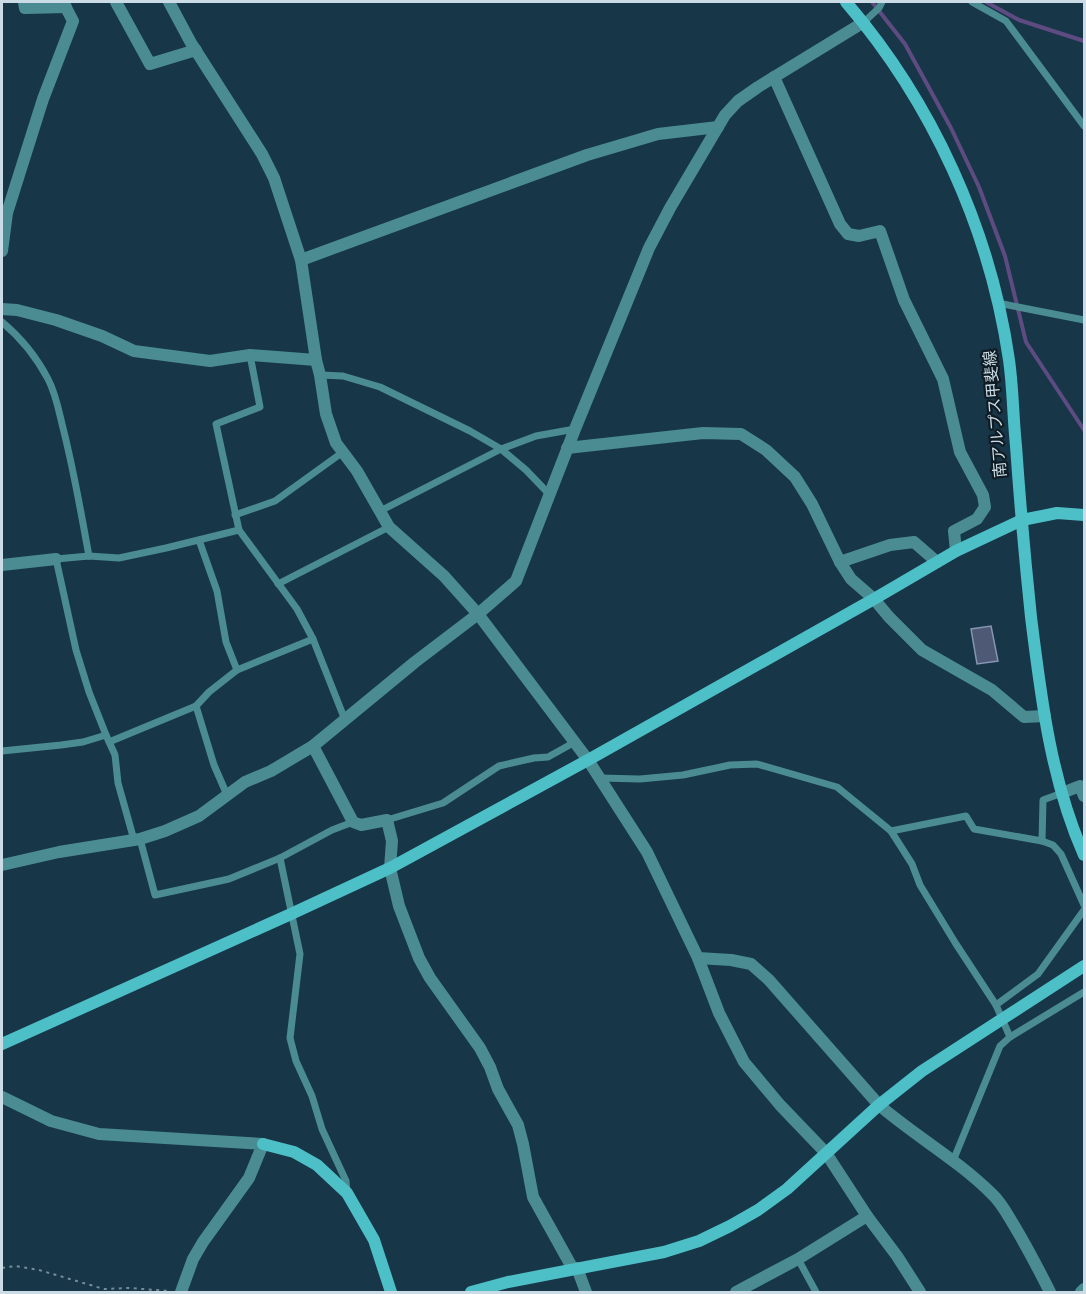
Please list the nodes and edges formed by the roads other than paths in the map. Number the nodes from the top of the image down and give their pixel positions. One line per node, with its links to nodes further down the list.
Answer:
1 (24, 2): 7 (street)
2 (116, 2): 9 (street)
3 (169, 2): 9 (street)
4 (846, 2): 8 (street, 南アルプス甲斐線)
5 (882, 2): 8 (lane)
6 (972, 2): 11 (lane)
7 (65, 4): 13 (street)
8 (864, 22): 10 (street); 15 (street, 南アルプス甲斐線)
9 (196, 51): 14 (street)
10 (774, 77): 12 (street); 34 (street)
11 (1084, 126)
12 (718, 127): 14 (street); 22 (street)
13 (2, 251)
14 (301, 260): 20 (street)
15 (998, 303): 17 (lane); 30 (street, 南アルプス甲斐線)
16 (2, 309): 19 (street)
17 (1084, 320)
18 (2, 322): 35 (lane)
19 (250, 355): 20 (street); 28 (lane)
20 (316, 360): 21 (street)
21 (320, 375): 24 (lane); 25 (street)
22 (575, 429): 23 (street); 24 (lane)
23 (567, 448): 26 (street); 37 (street)
24 (501, 449): 26 (lane); 27 (lane)
25 (343, 452): 27 (street); 28 (lane)
26 (549, 494): 42 (street)
27 (380, 511): 31 (street)
28 (235, 515): 32 (lane)
29 (1084, 515): 30 (street)
30 (1022, 520): 34 (street); 46 (street, 南アルプス甲斐線)
31 (389, 527): 40 (lane); 42 (street)
32 (239, 530): 33 (lane); 40 (lane)
33 (200, 540): 35 (lane); 44 (lane)
34 (956, 551): 38 (street)
35 (89, 556): 36 (lane)
36 (56, 559): 39 (street); 48 (lane)
37 (840, 562): 38 (street); 41 (street)
38 (937, 562): 41 (street)
39 (2, 565)
40 (278, 584): 43 (lane)
41 (874, 599): 46 (street); 52 (street)
42 (478, 614): 47 (street); 49 (street)
43 (313, 639): 44 (lane); 47 (lane)
44 (237, 670): 45 (lane)
45 (196, 706): 48 (lane); 55 (lane)
46 (1045, 716): 54 (street, 南アルプス甲斐線)
47 (345, 720): 50 (street)
48 (107, 738): 51 (lane); 60 (lane)
49 (575, 742): 52 (street); 57 (lane)
50 (313, 746): 55 (street); 58 (street)
51 (2, 751)
52 (588, 759): 53 (street); 65 (street)
53 (600, 778): 59 (lane); 69 (street)
54 (1062, 793): 56 (street); 61 (lane); 62 (street, 南アルプス甲斐線)
55 (227, 795): 60 (street)
56 (1084, 796)
57 (387, 820): 58 (street); 65 (street)
58 (353, 822): 63 (lane)
59 (891, 831): 61 (lane); 72 (lane)
60 (137, 839): 63 (lane); 64 (street)
61 (1042, 841): 66 (lane)
62 (1084, 855)
63 (280, 858): 68 (lane)
64 (2, 865)
65 (390, 868): 68 (street); 84 (street)
66 (1084, 905)
67 (1084, 910): 72 (lane)
68 (291, 914): 75 (street); 81 (lane)
69 (698, 958): 77 (street); 79 (street)
70 (1084, 966): 73 (street)
71 (1084, 992): 74 (lane)
72 (996, 1005): 73 (lane)
73 (1002, 1020): 74 (lane); 77 (street)
74 (1010, 1037): 80 (lane)
75 (2, 1044)
76 (2, 1097): 78 (street)
77 (879, 1105): 79 (street); 80 (street)
78 (263, 1144): 81 (street); 86 (street)
79 (826, 1153): 82 (street); 84 (street)
80 (953, 1161): 93 (street)
81 (347, 1193): 87 (street)
82 (867, 1216): 83 (street); 92 (street)
83 (798, 1259): 90 (street); 91 (lane)
84 (575, 1268): 88 (street); 89 (street)
85 (1084, 1289): 94 (street)
86 (182, 1292)
87 (391, 1293)
88 (471, 1293)
89 (586, 1293)
90 (736, 1293)
91 (816, 1293)
92 (920, 1293)
93 (1050, 1293)
94 (1081, 1293)

